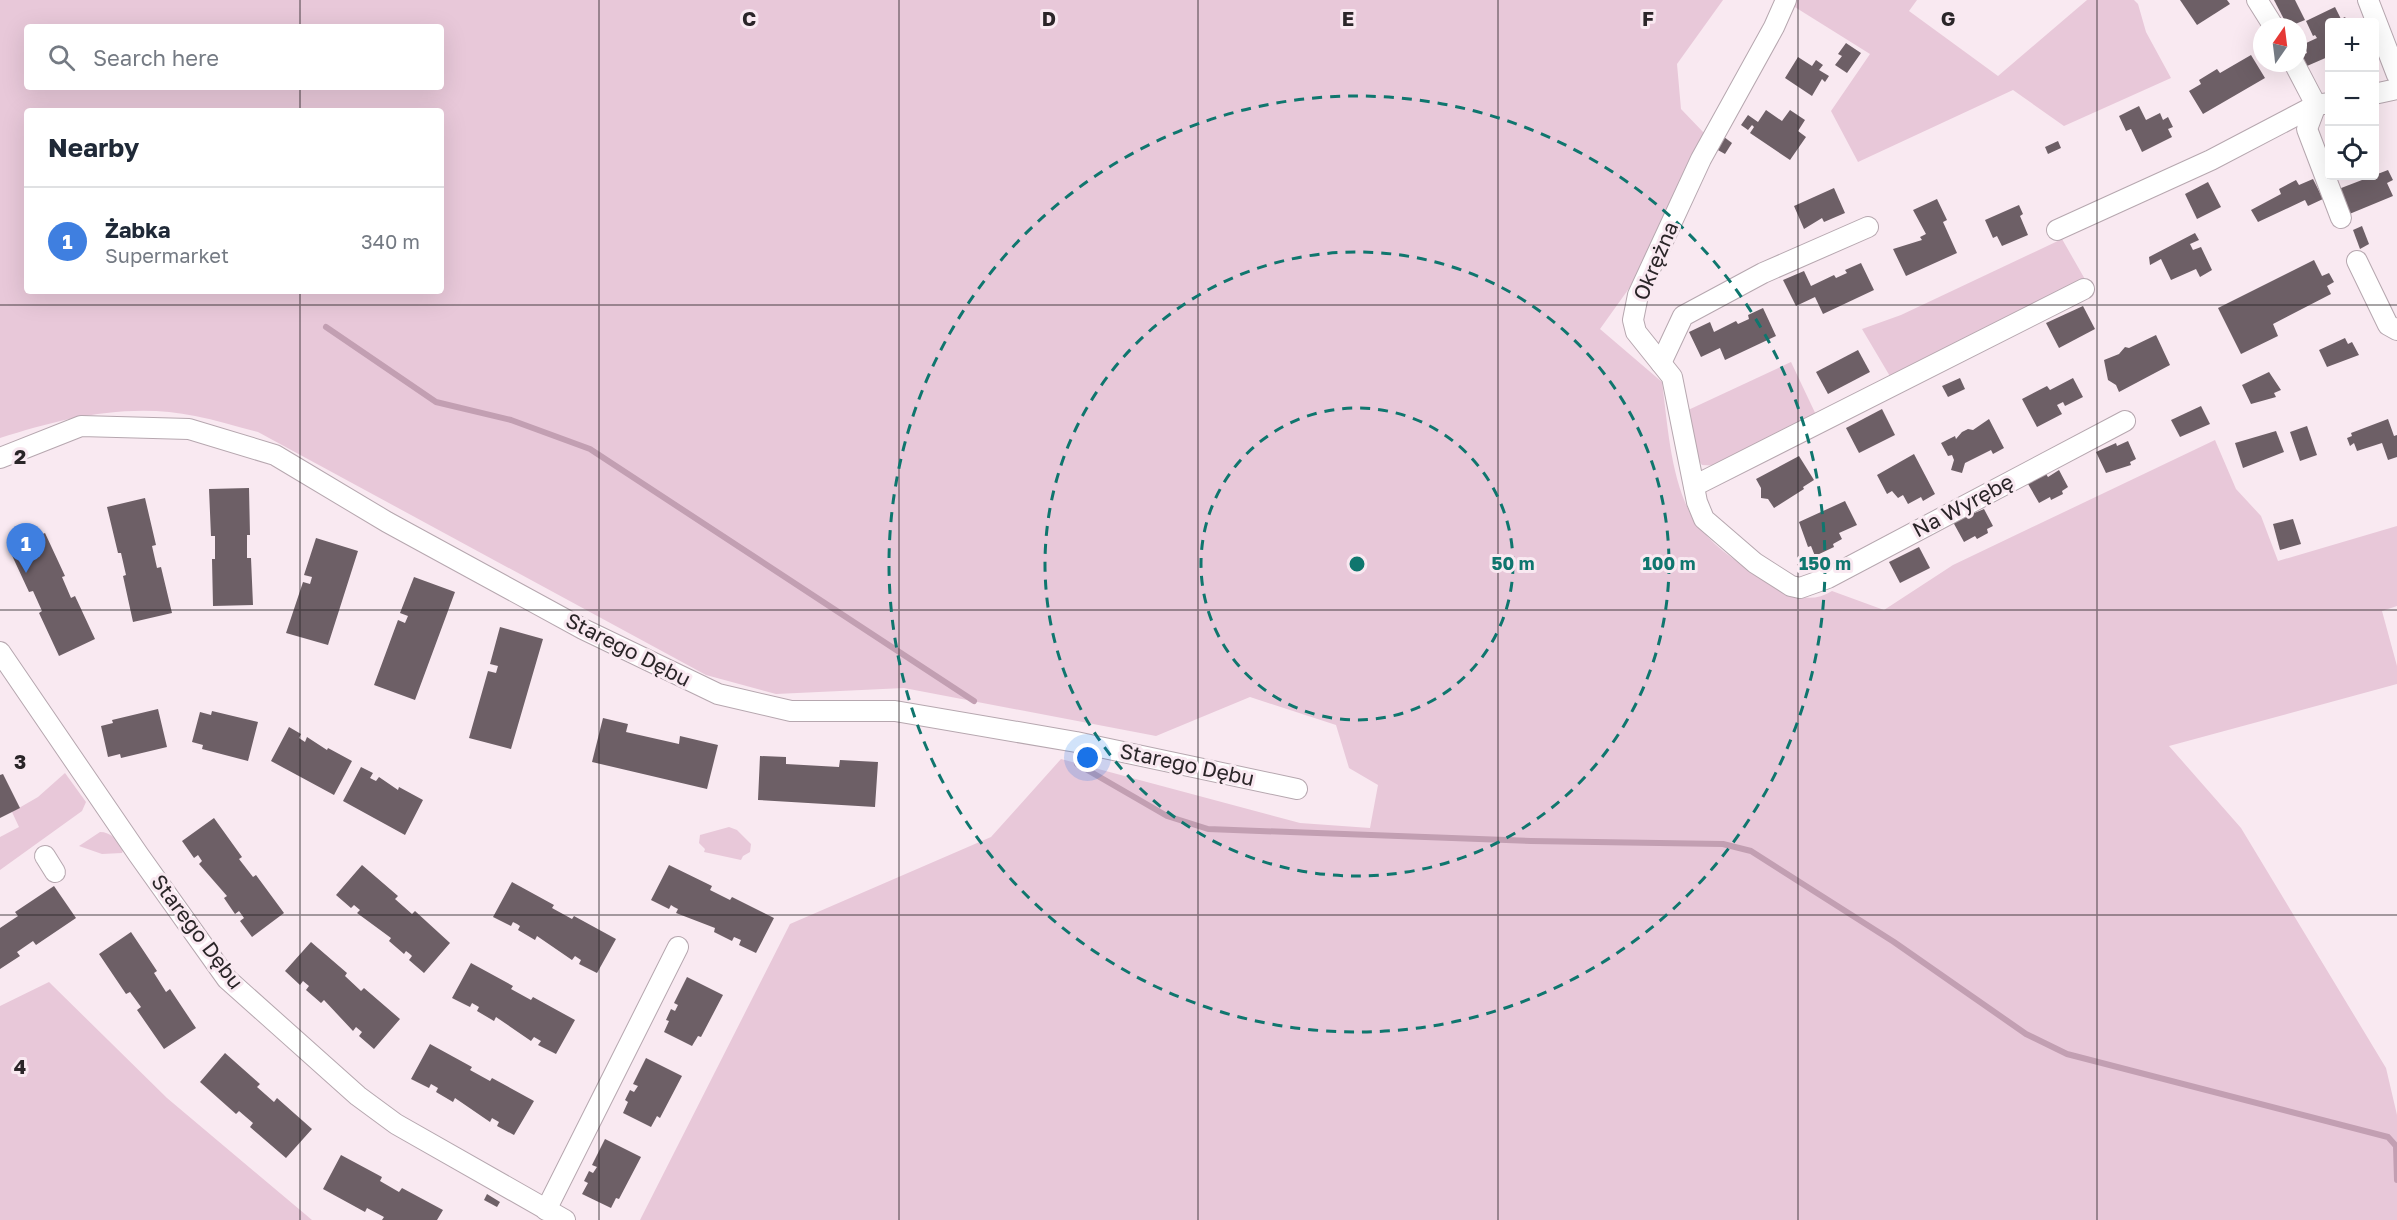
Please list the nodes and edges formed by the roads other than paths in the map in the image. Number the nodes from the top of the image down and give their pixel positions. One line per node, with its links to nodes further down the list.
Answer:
1 (1786, 0): 16 (street, Okrężna)
2 (2257, 0): 4 (street)
3 (2368, 0): 6 (street)
4 (2268, 18)
5 (2300, 72): 9 (street)
6 (2397, 75)
7 (2397, 89): 8 (street)
8 (2379, 93)
9 (2323, 104): 10 (street); 12 (street)
10 (2341, 218)
11 (1868, 227): 16 (street)
12 (2057, 230)
13 (2357, 261): 15 (street)
14 (2084, 289): 19 (street)
15 (2392, 328)
16 (1661, 363): 19 (street, Okrężna)
17 (2125, 421): 20 (street, Na Wyrębę)
18 (0, 458): 22 (street, Starego Dębu)
19 (1694, 486): 20 (street, Okrężna)
20 (1800, 588)
21 (0, 652): 24 (street, Starego Dębu)
22 (1297, 789)
23 (678, 947): 24 (street)
24 (546, 1210): 25 (street, Starego Dębu)
25 (565, 1220)

